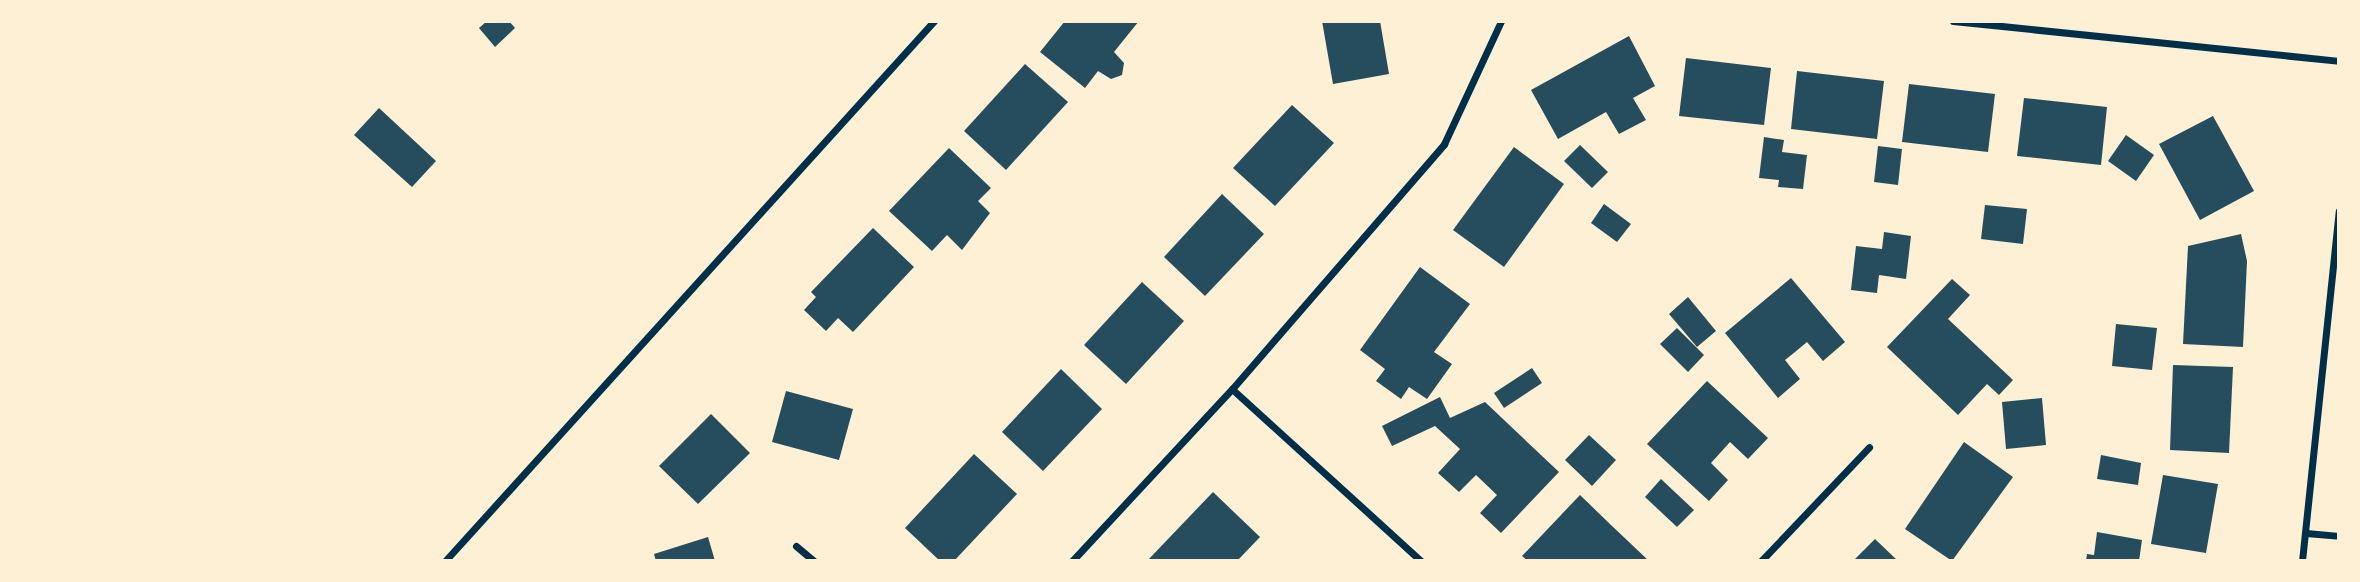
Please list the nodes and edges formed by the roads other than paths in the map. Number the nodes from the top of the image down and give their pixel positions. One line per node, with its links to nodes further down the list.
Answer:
1 (934, 21): 11 (street)
2 (1501, 21): 6 (street)
3 (1952, 21): 4 (street)
4 (2339, 61)
5 (2339, 211): 8 (street)
6 (1232, 389): 13 (street); 14 (street)
7 (1869, 447): 15 (street)
8 (2306, 533): 9 (street); 16 (street)
9 (2339, 536)
10 (796, 545): 12 (street)
11 (445, 561)
12 (814, 561)
13 (1072, 561)
14 (1421, 561)
15 (1761, 561)
16 (2302, 561)

